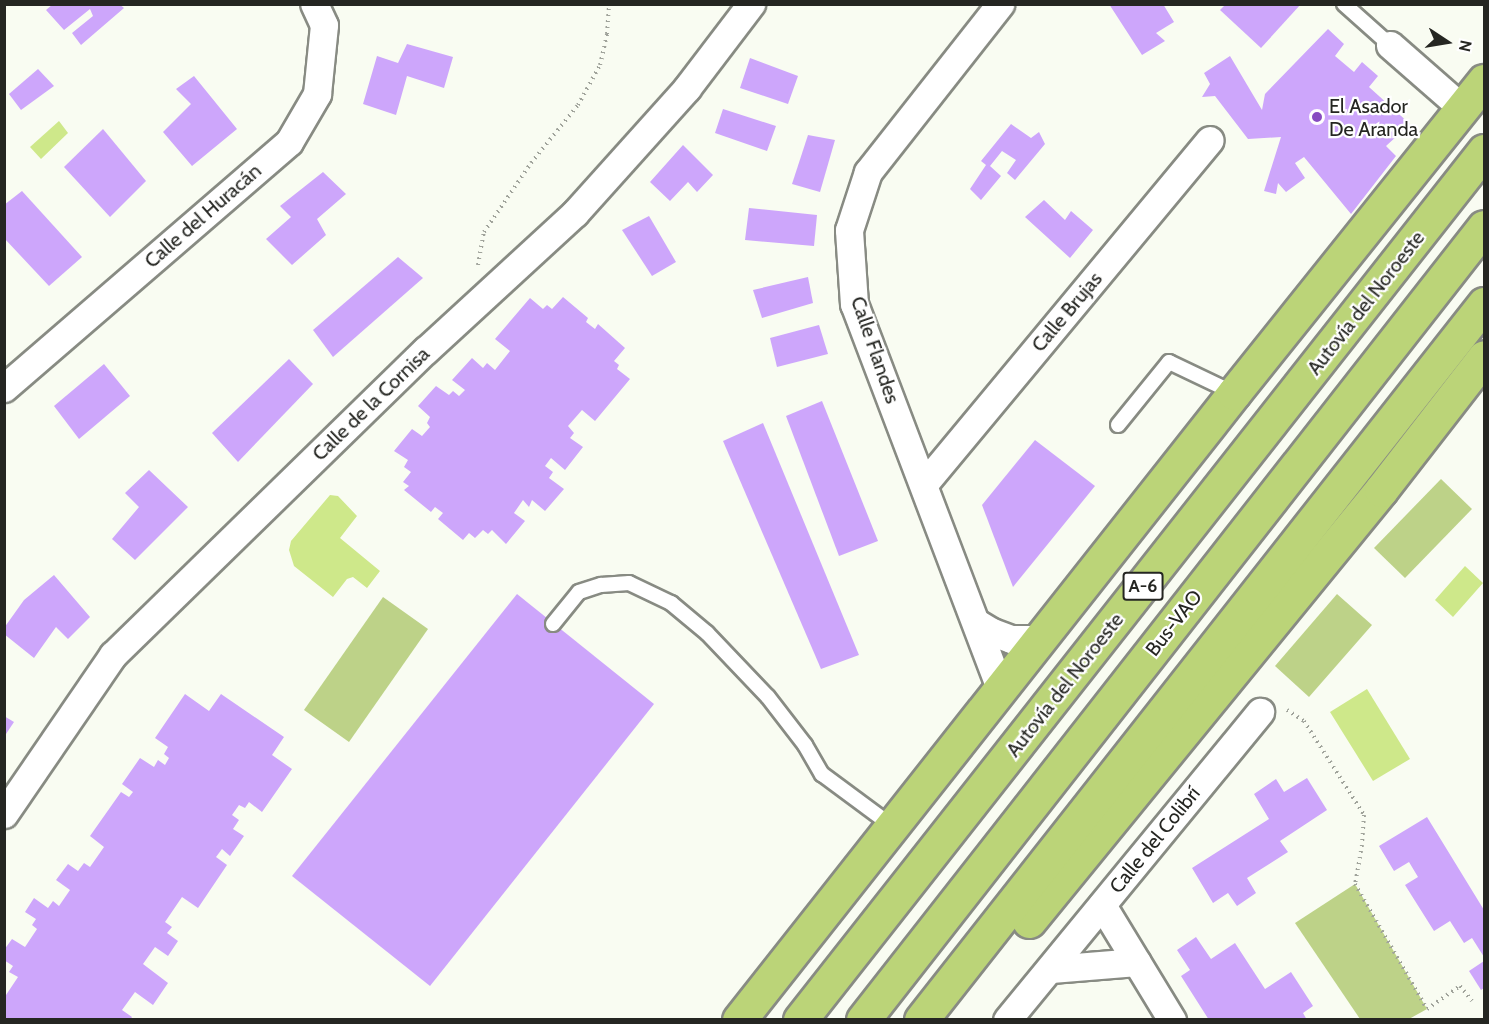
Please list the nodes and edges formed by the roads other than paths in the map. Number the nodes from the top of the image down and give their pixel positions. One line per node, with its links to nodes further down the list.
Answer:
1 (314, 4): 13 (street, Calle del Huracán)
2 (751, 4): 22 (street, Calle de la Cornisa)
3 (1000, 4): 16 (street, Calle Flandes)
4 (1344, 4): 5 (lane)
5 (1390, 45): 7 (street)
6 (1485, 81): 7 (highway)
7 (1463, 109): 14 (highway)
8 (1210, 140): 16 (street, Calle Brujas)
9 (1485, 151): 28 (highway, Autovía del Noroeste / A-6)
10 (1485, 227): 29 (highway, Bus-VAO)
11 (1485, 304): 30 (highway)
12 (1485, 357): 31 (highway)
13 (4, 388)
14 (1234, 393): 15 (lane); 19 (highway)
15 (1118, 425)
16 (924, 484): 17 (street, Calle Flandes)
17 (977, 622): 19 (street); 20 (street, Calle Flandes)
18 (554, 624): 23 (lane)
19 (1039, 639): 20 (highway)
20 (1000, 688): 23 (highway)
21 (1260, 712): 24 (street, Calle del Colibrí)
22 (4, 814)
23 (891, 825): 27 (highway)
24 (1102, 905): 25 (street); 26 (street, Calle del Colibrí)
25 (1137, 962): 26 (street); 33 (street)
26 (1051, 969): 32 (street, Calle del Colibrí)
27 (740, 1020)
28 (800, 1020)
29 (863, 1020)
30 (921, 1020)
31 (948, 1020)
32 (1007, 1020)
33 (1172, 1020)

